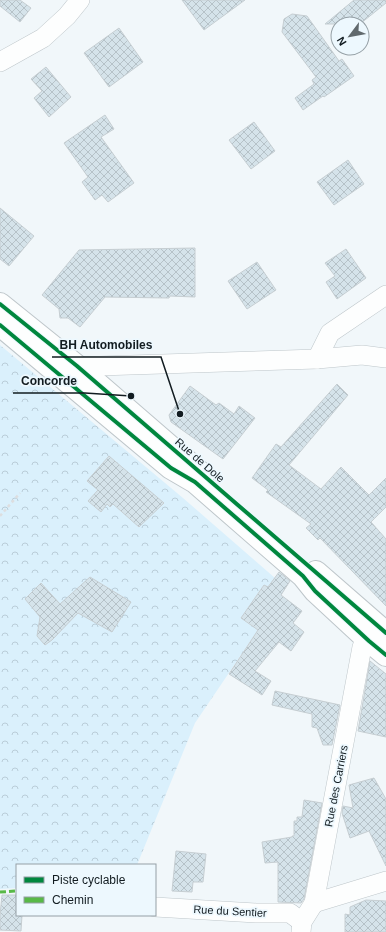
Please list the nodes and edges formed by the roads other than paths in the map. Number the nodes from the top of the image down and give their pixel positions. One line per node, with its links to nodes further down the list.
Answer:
1 (80, 0): 2 (street)
2 (0, 62)
3 (386, 295): 8 (street)
4 (0, 304): 9 (main road, Rue de Dole)
5 (0, 325): 6 (main road, Rue de Dole)
6 (18, 340): 9 (street); 10 (main road, Rue de Dole)
7 (386, 358): 8 (street)
8 (317, 360): 9 (street)
9 (77, 366): 10 (main road, Rue de Dole)
10 (380, 639): 11 (main road, Rue de Dole); 13 (street, Rue des Carriers)
11 (386, 655)
12 (386, 881): 13 (street)
13 (314, 903): 15 (street, Rue des Carriers)
14 (156, 907): 15 (street, Rue du Sentier)
15 (302, 927)

